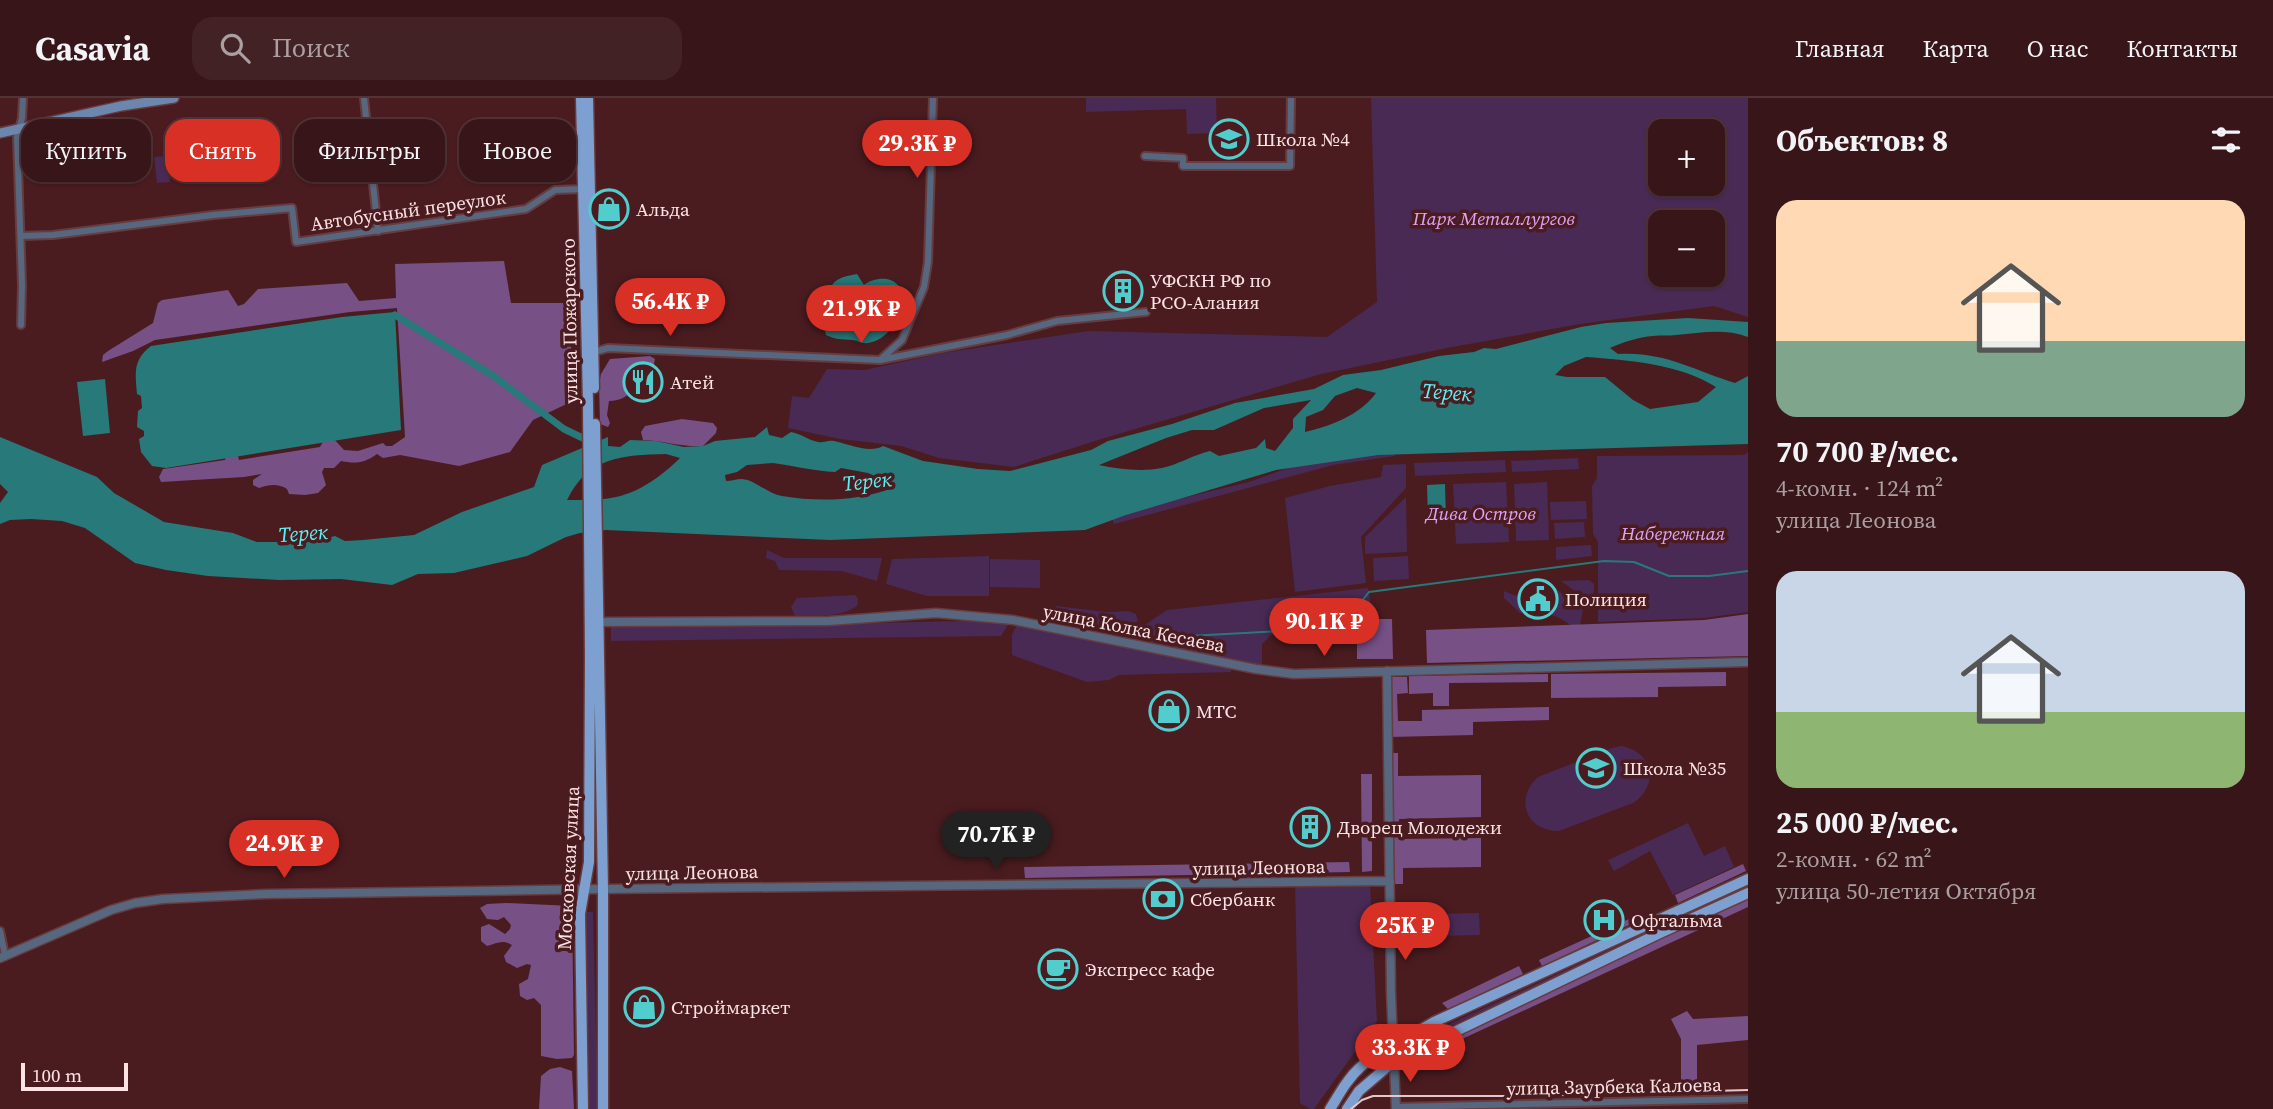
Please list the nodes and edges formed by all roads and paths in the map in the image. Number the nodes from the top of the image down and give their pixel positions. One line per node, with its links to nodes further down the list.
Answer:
1 (23, 98): 9 (street)
2 (174, 98): 8 (main road)
3 (364, 98): 13 (street)
4 (581, 98): 12 (main road, улица Пожарского)
5 (588, 98): 17 (main road, улица Пожарского)
6 (933, 98): 18 (street)
7 (1291, 98): 11 (street)
8 (123, 102): 9 (main road)
9 (19, 128): 10 (main road); 14 (street)
10 (0, 132)
11 (1145, 156)
12 (584, 188): 13 (street, Автобусный переулок); 19 (main road, улица Пожарского)
13 (378, 230): 14 (street, Автобусный переулок)
14 (20, 236): 16 (street)
15 (1146, 312): 18 (street)
16 (21, 325)
17 (594, 352): 18 (street); 19 (main road, улица Пожарского)
18 (880, 360)
19 (591, 403): 20 (main road, улица Пожарского)
20 (593, 544): 21 (main road, Московская улица); 27 (main road, Московская улица)
21 (598, 622): 23 (street, улица Колка Кесаева); 26 (main road, Московская улица)
22 (1748, 662): 23 (street, улица Колка Кесаева)
23 (1387, 671): 25 (street)
24 (1748, 879): 31 (main road)
25 (1390, 881): 26 (street, улица Леонова); 31 (street)
26 (603, 889): 27 (street, улица Леонова); 37 (main road, Московская улица)
27 (584, 890): 30 (street, улица Леонова); 36 (main road, Московская улица)
28 (1748, 893): 32 (main road)
29 (0, 931): 30 (street, улица Леонова)
30 (2, 957)
31 (1394, 1044): 32 (street); 38 (main road)
32 (1394, 1061): 35 (street); 39 (main road)
33 (1748, 1099): 34 (street, улица Заурбека Калоева)
34 (1576, 1106): 35 (street, улица Заурбека Калоева)
35 (1396, 1108)
36 (583, 1109)
37 (603, 1109)
38 (1330, 1109)
39 (1347, 1109)

